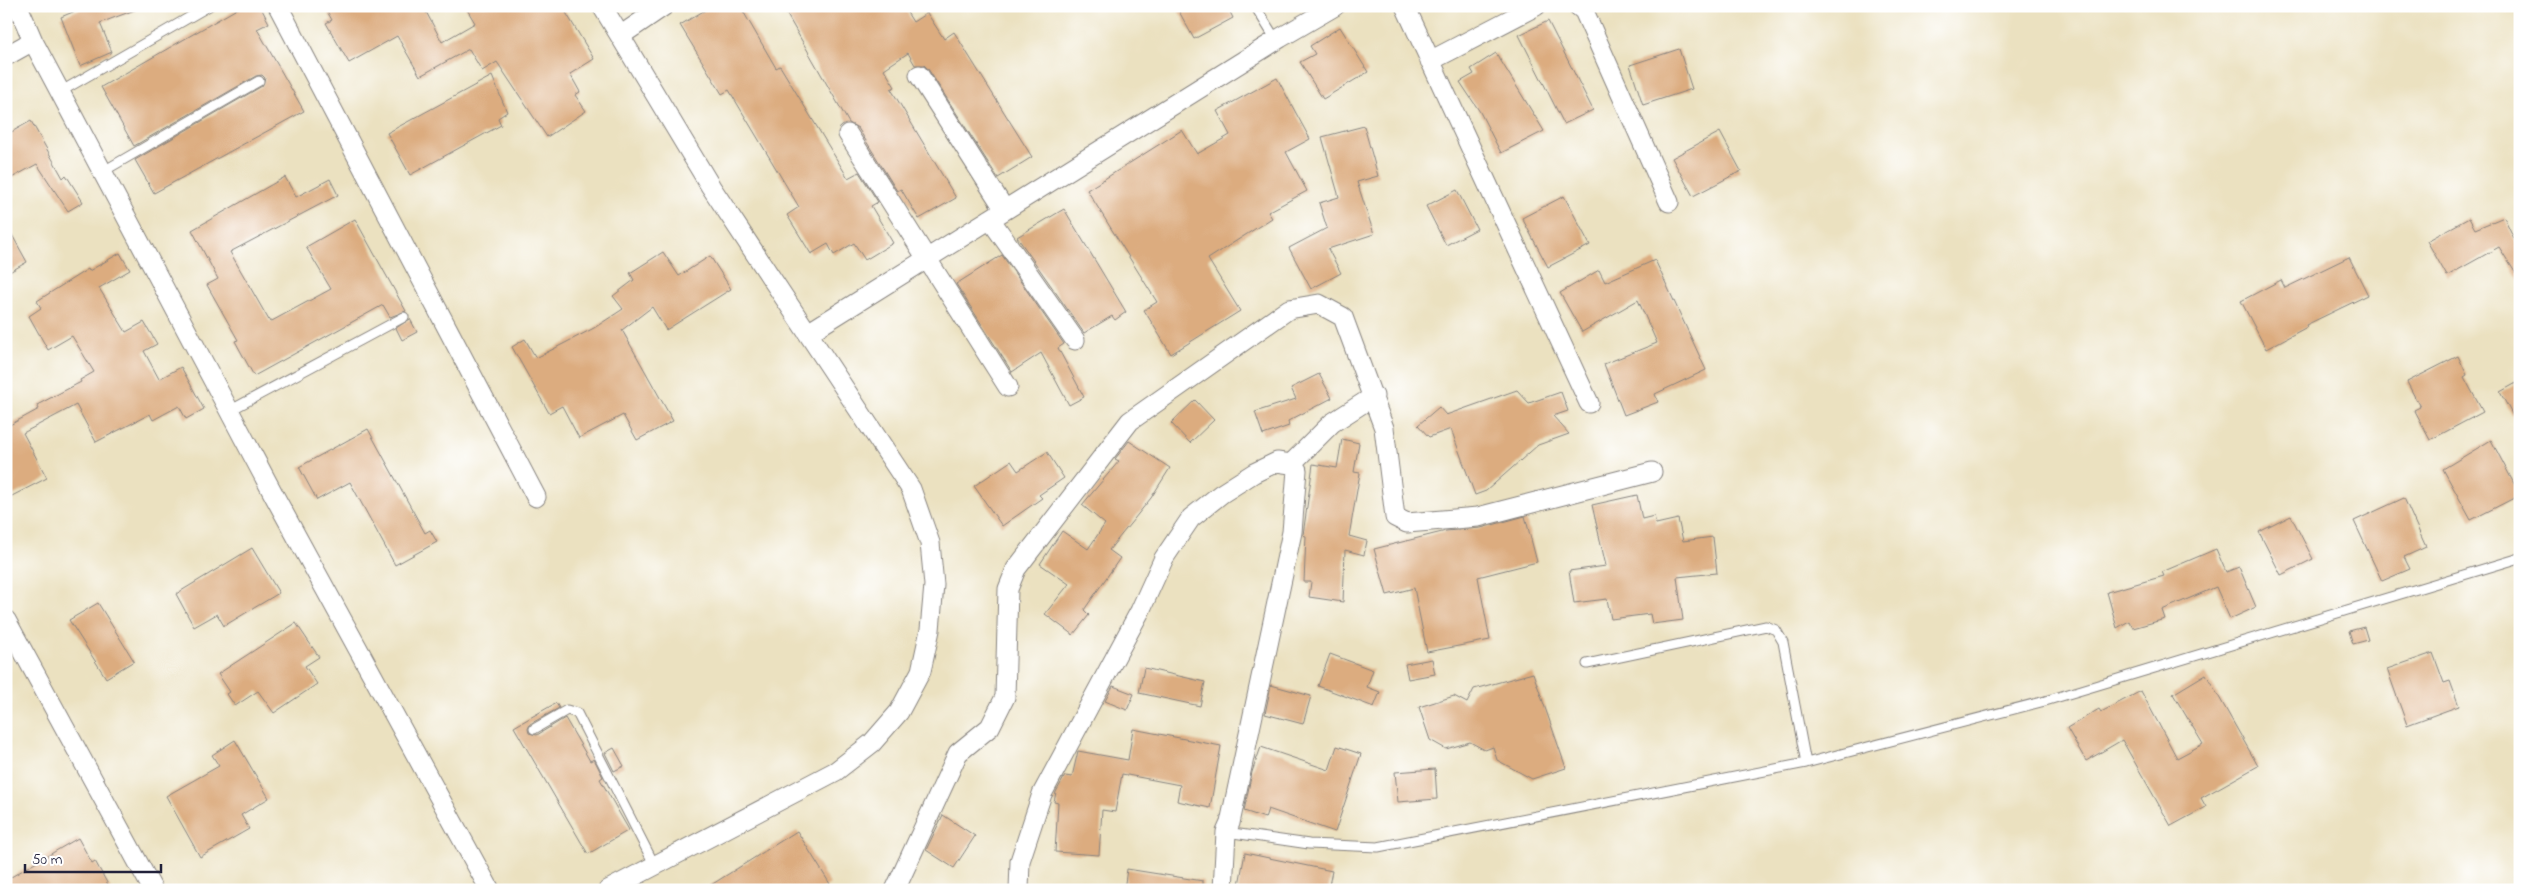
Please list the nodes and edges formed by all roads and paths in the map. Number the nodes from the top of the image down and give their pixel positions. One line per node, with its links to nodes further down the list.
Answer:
1 (18, 6): 13 (street)
2 (209, 6): 18 (lane)
3 (278, 6): 33 (street)
4 (602, 6): 11 (street)
5 (664, 6): 11 (street)
6 (1255, 6): 12 (lane)
7 (1335, 6): 12 (street)
8 (1405, 6): 15 (street)
9 (1536, 6): 15 (street)
10 (1578, 6): 21 (street)
11 (620, 36): 25 (street)
12 (1276, 40): 22 (street)
13 (33, 41): 14 (street); 18 (street)
14 (6, 56)
15 (1430, 61): 29 (street)
16 (919, 75): 22 (street)
17 (259, 82): 20 (lane)
18 (60, 92): 20 (street)
19 (848, 134): 23 (street)
20 (102, 172): 30 (street)
21 (1669, 202)
22 (998, 215): 23 (street); 26 (street)
23 (928, 258): 25 (street); 27 (street)
24 (404, 317): 30 (lane)
25 (808, 333): 40 (street)
26 (1075, 340)
27 (1008, 388)
28 (1374, 396): 31 (street); 32 (street); 44 (street)
29 (1589, 403)
30 (230, 411): 42 (street)
31 (1291, 464): 39 (street); 45 (street)
32 (1652, 472)
33 (536, 497)
34 (2520, 558): 38 (lane)
35 (6, 620): 41 (street)
36 (1587, 664): 38 (lane)
37 (534, 729): 40 (lane)
38 (1806, 763): 39 (lane)
39 (1226, 832): 46 (street)
40 (654, 866): 43 (street)
41 (153, 890)
42 (490, 890)
43 (608, 890)
44 (895, 890)
45 (1019, 890)
46 (1223, 890)

